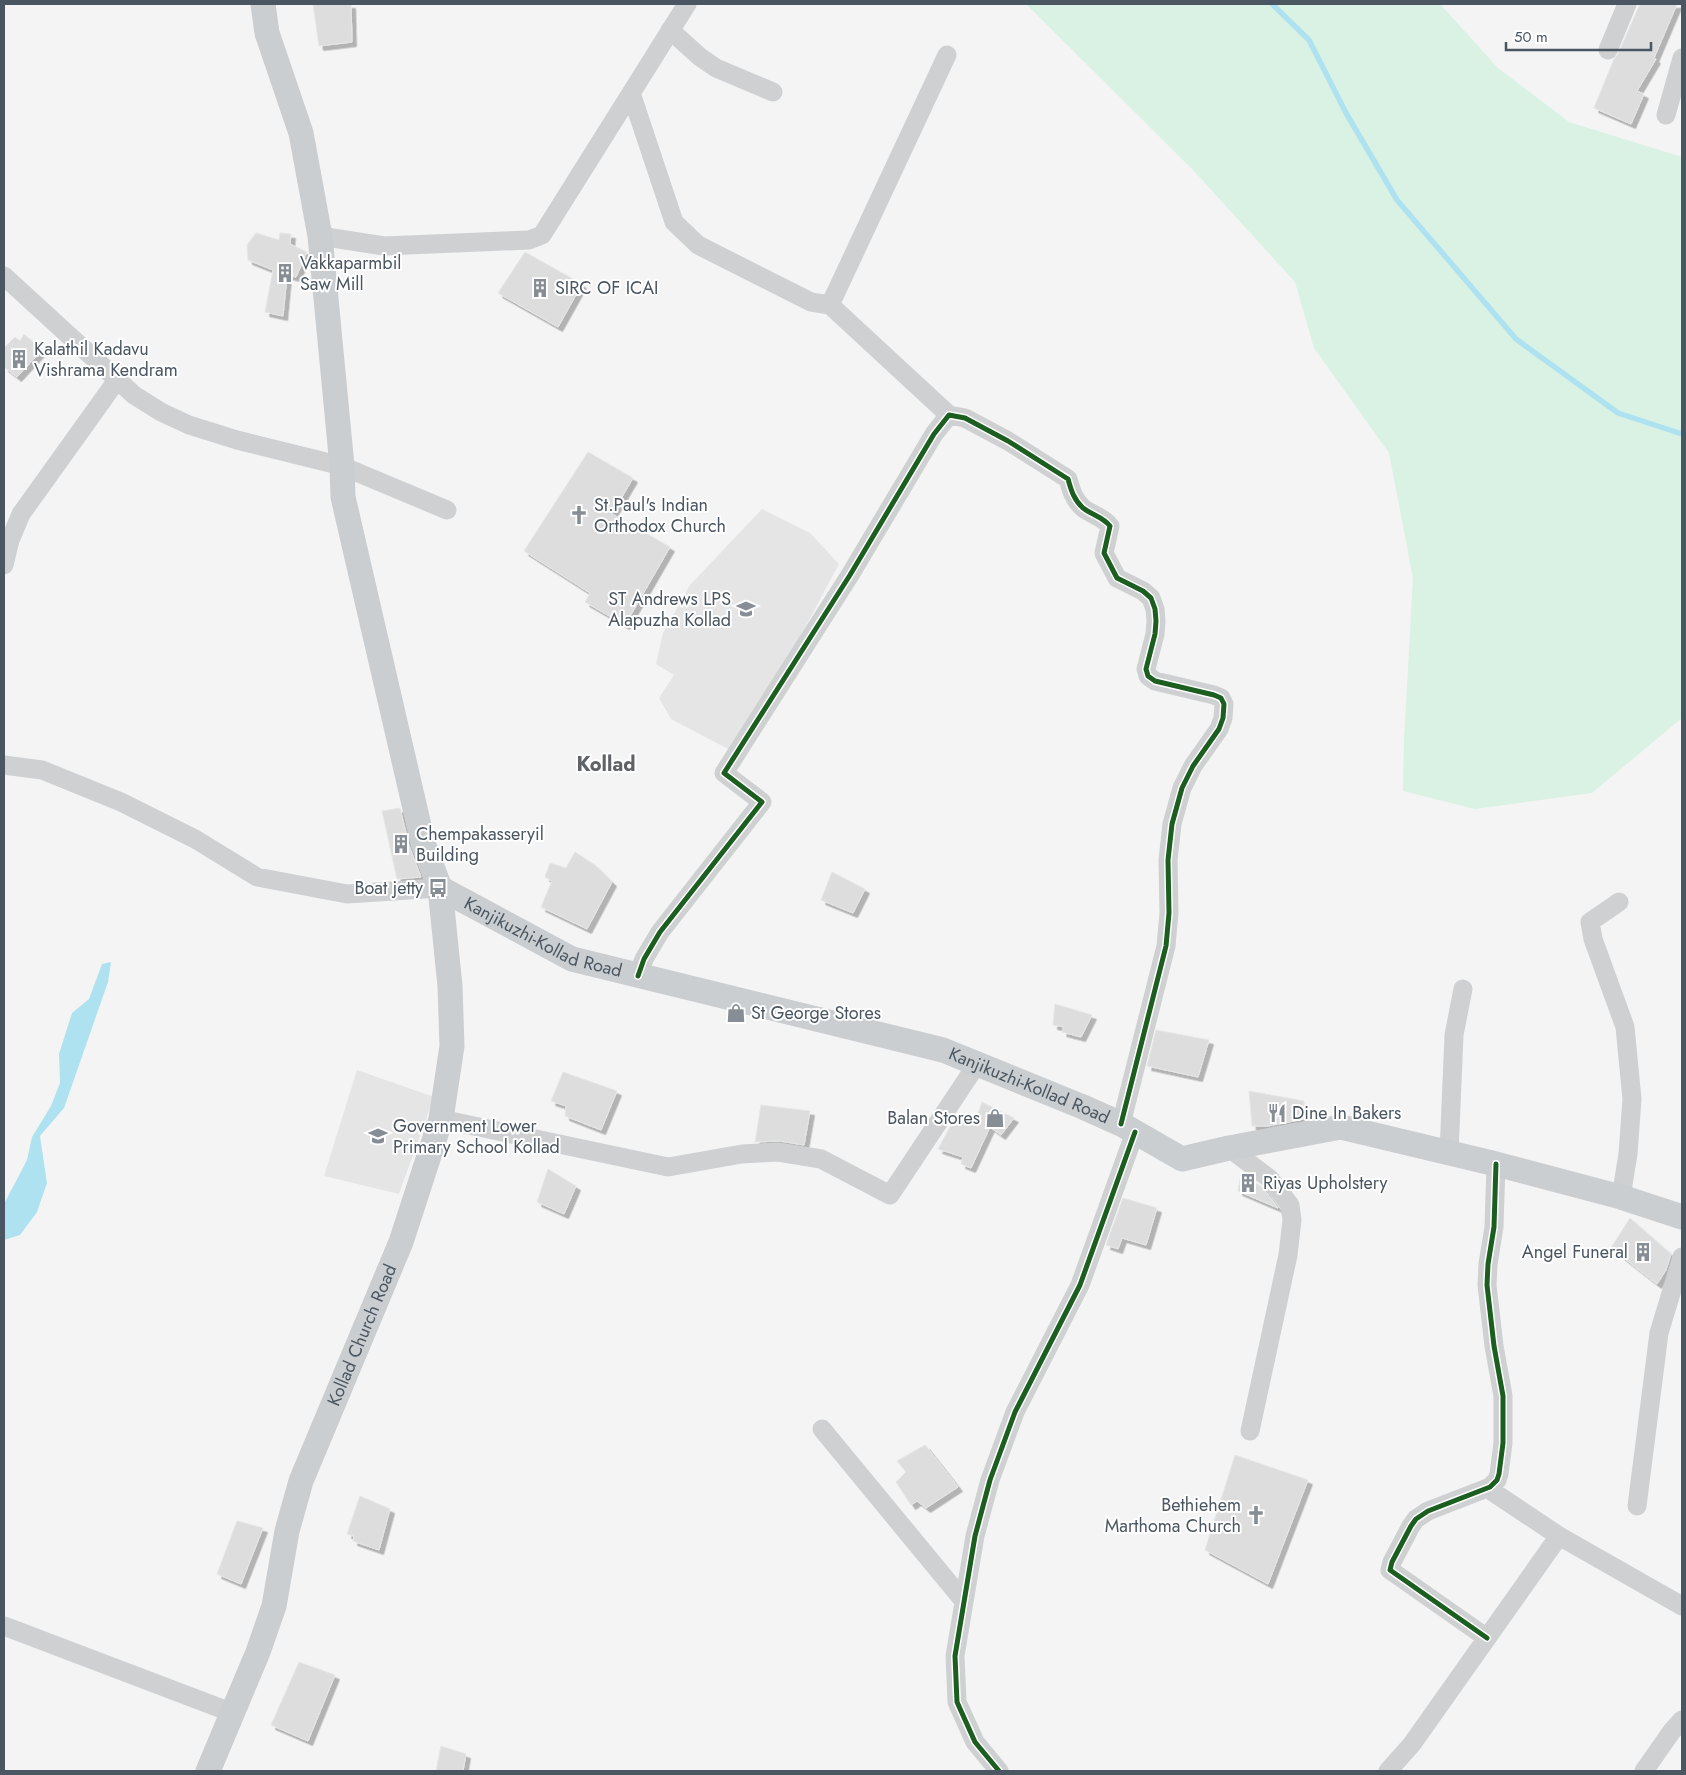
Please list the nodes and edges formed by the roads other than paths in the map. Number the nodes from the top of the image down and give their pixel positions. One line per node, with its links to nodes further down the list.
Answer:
1 (263, 4): 11 (main road, Kollad Church Road)
2 (687, 4): 4 (street)
3 (1627, 4): 5 (street)
4 (670, 30): 8 (street); 9 (street)
5 (1608, 50)
6 (947, 55): 13 (street)
7 (1682, 58): 10 (street)
8 (773, 92)
9 (631, 93): 11 (street); 13 (street)
10 (1666, 115)
11 (320, 236): 16 (main road, Kollad Church Road)
12 (4, 276): 14 (street)
13 (830, 305): 15 (street)
14 (117, 380): 16 (street); 18 (street)
15 (949, 415): 22 (street); 26 (street)
16 (342, 466): 17 (street); 20 (main road, Kollad Church Road)
17 (447, 510)
18 (4, 565)
19 (4, 764): 20 (street)
20 (440, 888): 22 (main road, Kanjikuzhi-Kollad Road); 25 (main road, Kollad Church Road)
21 (1619, 902): 30 (street)
22 (638, 976): 24 (main road, Kanjikuzhi-Kollad Road)
23 (1463, 989): 28 (street)
24 (978, 1064): 25 (street); 26 (main road, Kanjikuzhi-Kollad Road)
25 (441, 1119): 42 (main road, Kollad Church Road)
26 (1128, 1128): 27 (main road, Kanjikuzhi-Kollad Road); 38 (street)
27 (1229, 1148): 28 (main road, Kanjikuzhi-Kollad Road); 34 (street)
28 (1449, 1153): 29 (main road, Kanjikuzhi-Kollad Road)
29 (1496, 1164): 30 (main road, Kanjikuzhi-Kollad Road); 35 (street)
30 (1622, 1197): 31 (main road, Kanjikuzhi-Kollad Road)
31 (1682, 1217)
32 (1682, 1257): 36 (street)
33 (822, 1429): 38 (street)
34 (1250, 1431)
35 (1490, 1487): 37 (street); 41 (street)
36 (1637, 1506)
37 (1559, 1536): 39 (street); 41 (street)
38 (963, 1600): 45 (street)
39 (1682, 1606)
40 (4, 1626): 42 (street)
41 (1487, 1638): 46 (street)
42 (233, 1713): 44 (main road, Kollad Church Road)
43 (1682, 1720): 47 (street)
44 (208, 1771)
45 (999, 1771)
46 (1388, 1771)
47 (1644, 1771)

